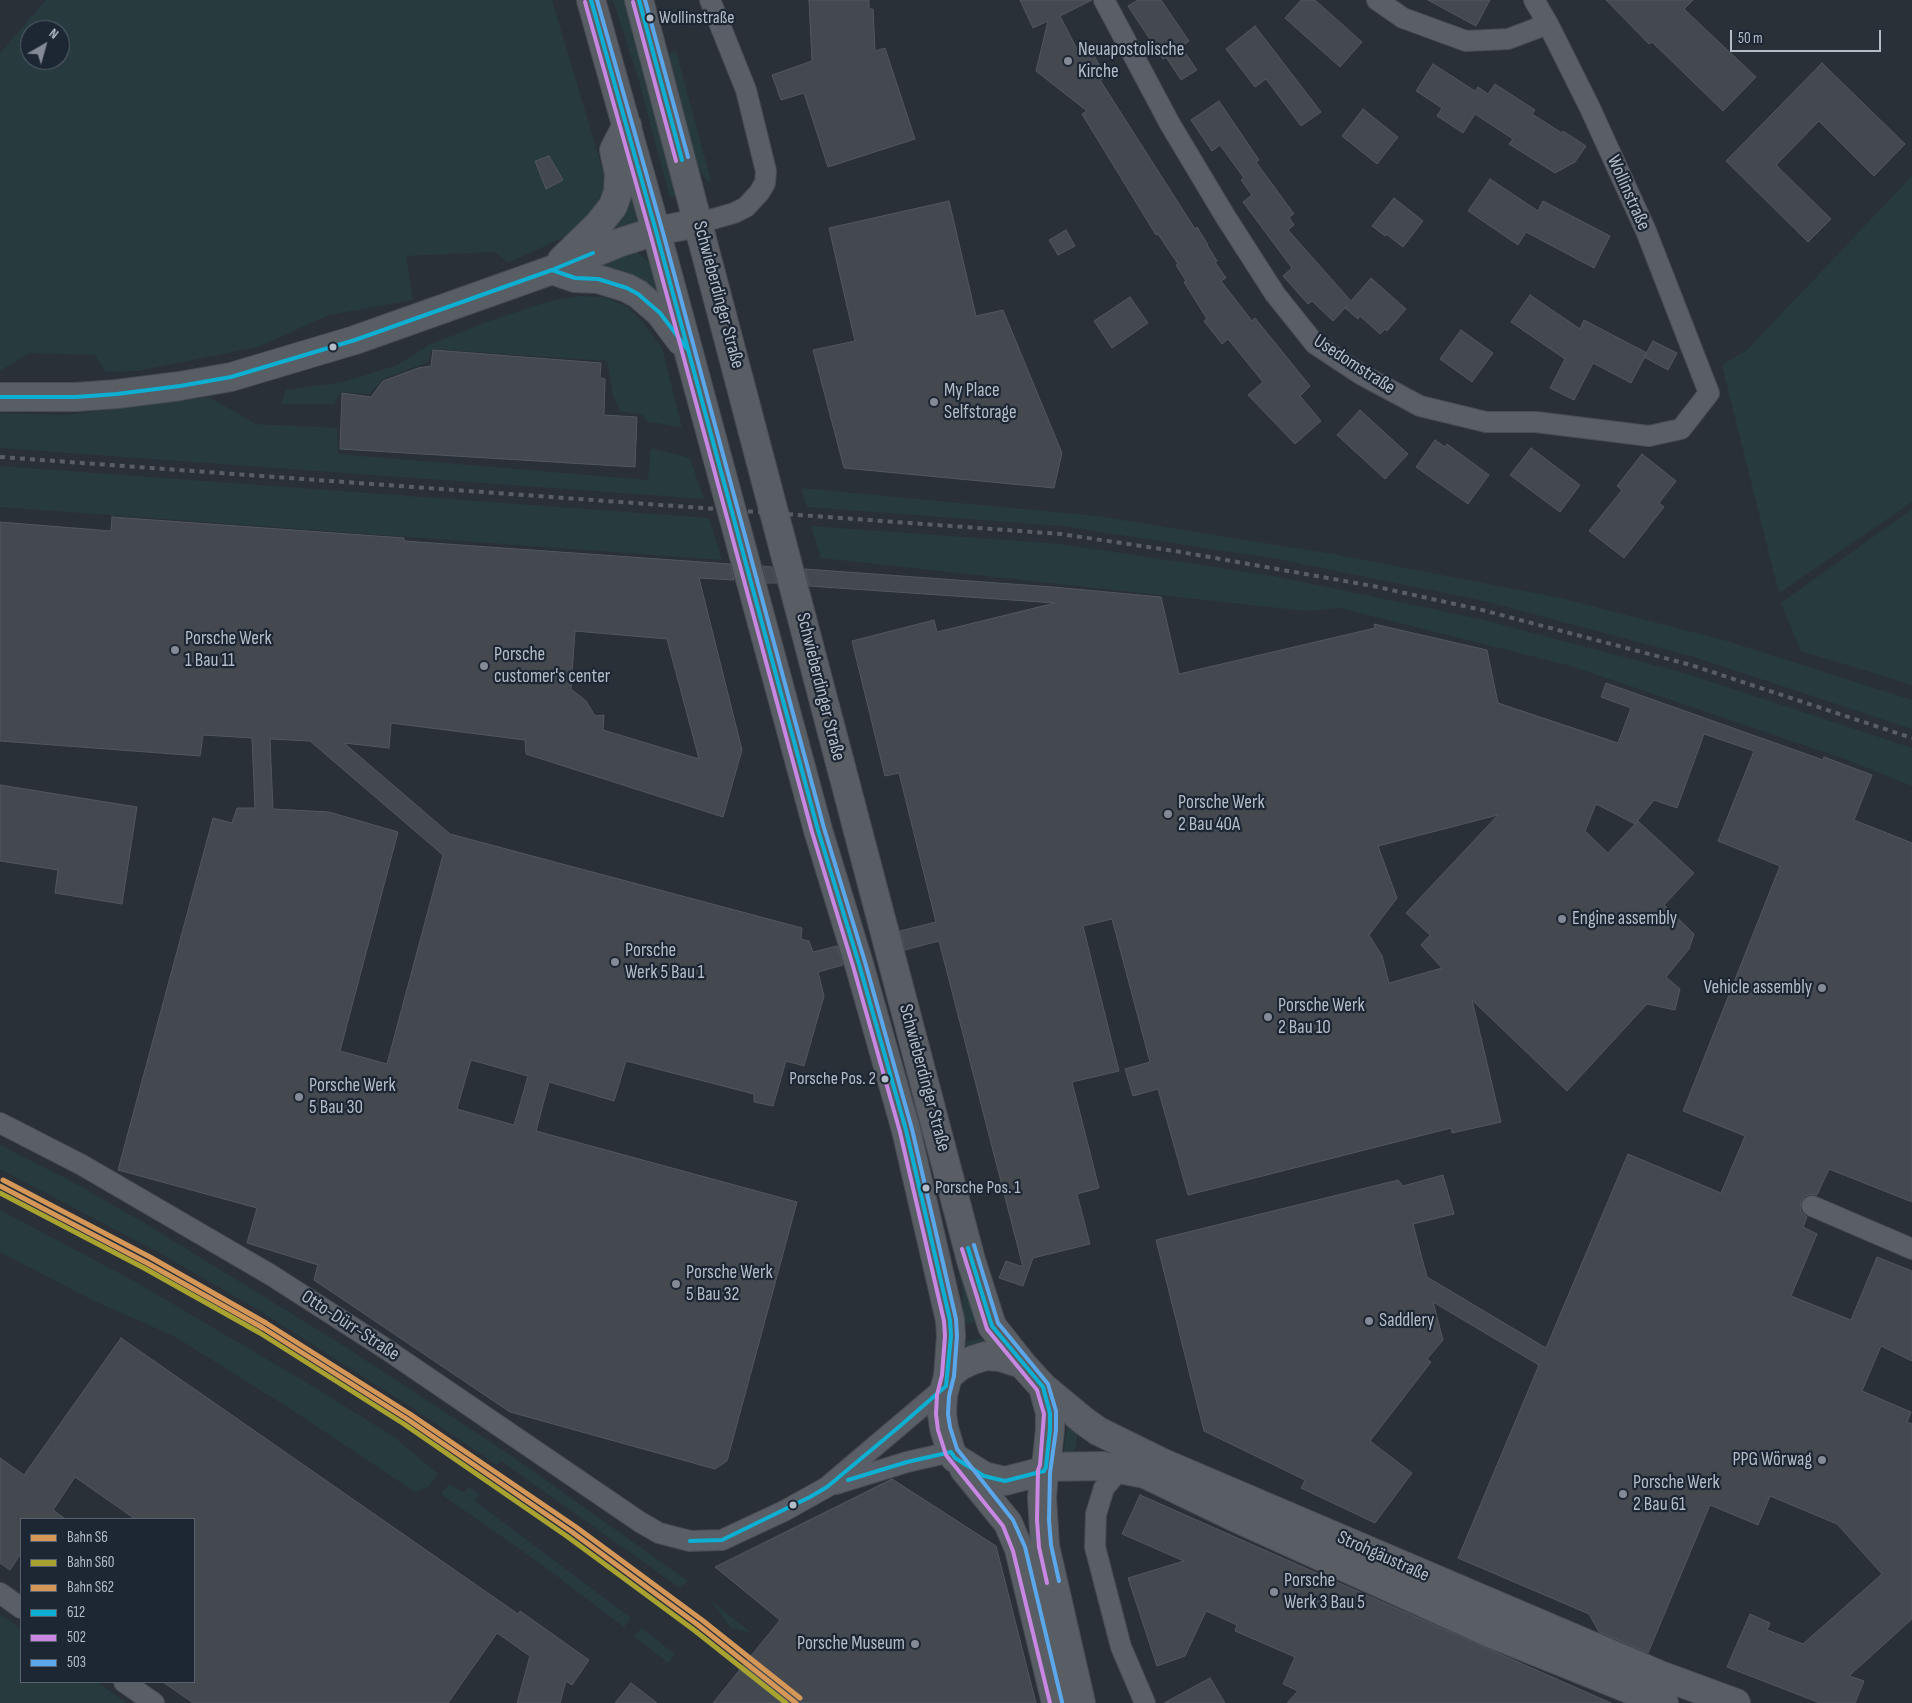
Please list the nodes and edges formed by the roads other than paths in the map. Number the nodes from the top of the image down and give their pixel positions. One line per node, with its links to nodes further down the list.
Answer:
1 (591, 0): 8 (main road, Schwieberdinger Straße)
2 (639, 0): 9 (main road, Schwieberdinger Straße)
3 (710, 0): 9 (street)
4 (1104, 0): 13 (street, Usedomstraße)
5 (1377, 0): 7 (street)
6 (1534, 0): 7 (street, Wollinstraße)
7 (1548, 24): 13 (street, Wollinstraße)
8 (627, 125): 10 (main road, Schwieberdinger Straße); 11 (main road)
9 (699, 224): 10 (main road); 18 (main road, Schwieberdinger Straße)
10 (656, 231): 11 (main road); 12 (main road, Schwieberdinger Straße)
11 (552, 270): 12 (main road); 14 (main road)
12 (688, 351): 19 (main road, Schwieberdinger Straße)
13 (1709, 393)
14 (0, 397)
15 (0, 1124): 24 (street, Otto-Dürr-Straße)
16 (1812, 1206): 17 (street)
17 (1912, 1248)
18 (1022, 1364): 19 (main road); 20 (main road)
19 (947, 1381): 21 (main road); 24 (street)
20 (1043, 1387): 23 (main road); 33 (main road, Strohgäustraße)
21 (953, 1455): 23 (main road); 24 (street); 29 (main road)
22 (1120, 1468): 23 (main road, Strohgäustraße); 31 (street); 32 (main road, Strohgäustraße)
23 (1045, 1469): 30 (main road)
24 (827, 1487)
25 (0, 1593): 26 (street)
26 (20, 1607)
27 (125, 1683): 28 (street)
28 (154, 1703)
29 (1056, 1703)
30 (1080, 1703)
31 (1145, 1703)
32 (1664, 1703)
33 (1736, 1703)

